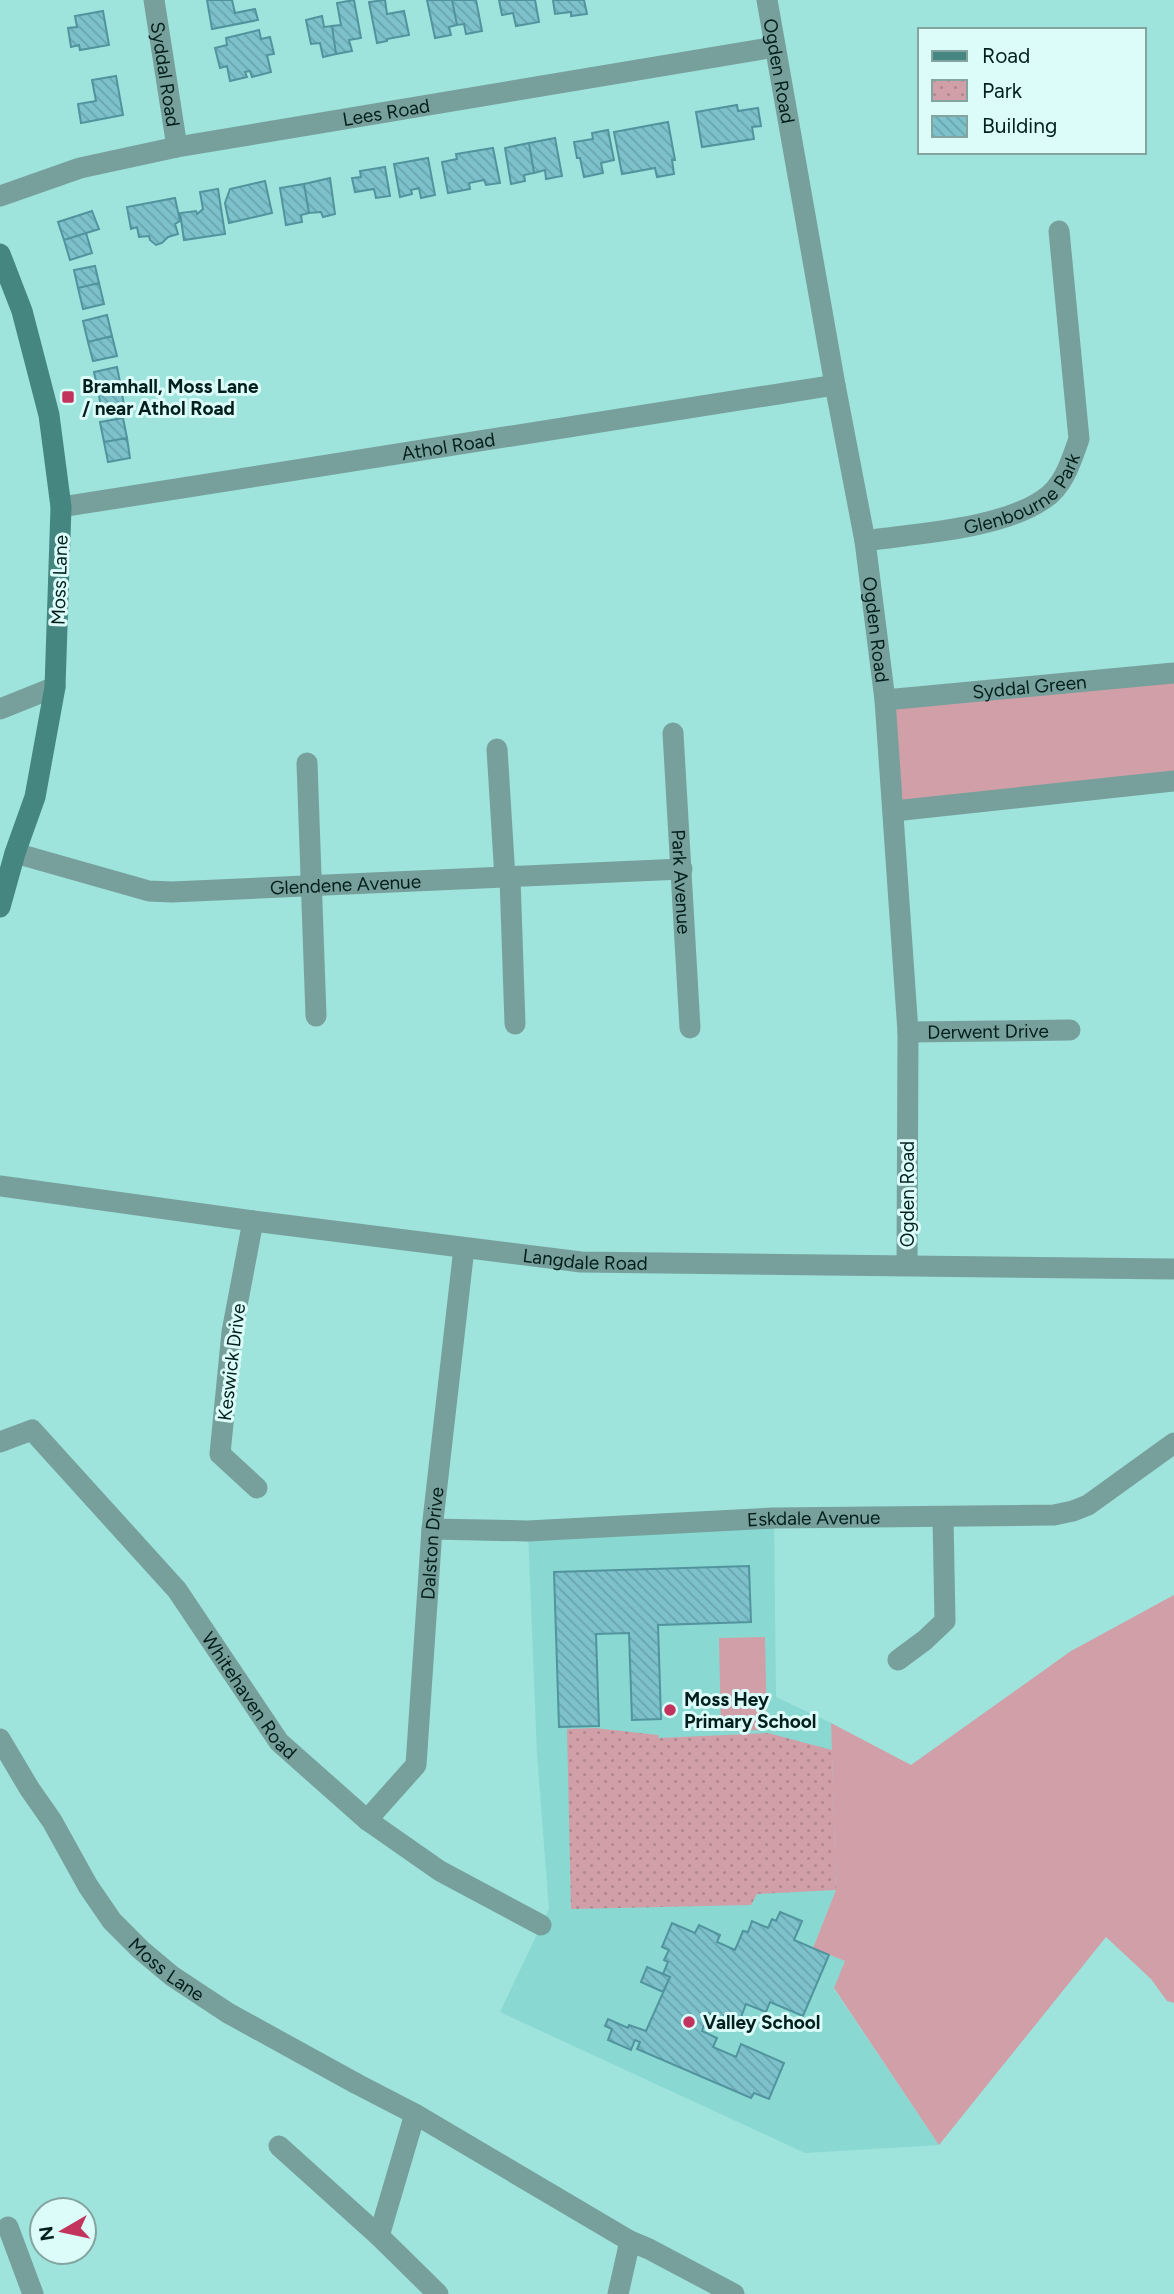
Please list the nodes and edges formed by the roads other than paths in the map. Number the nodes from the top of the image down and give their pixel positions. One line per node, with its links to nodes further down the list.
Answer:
1 (154, 0): 4 (street, Syddal Road)
2 (767, 0): 3 (street, Ogden Road)
3 (775, 47): 4 (street, Lees Road); 8 (street, Ogden Road)
4 (177, 148): 5 (street, Lees Road)
5 (0, 196)
6 (1059, 231): 10 (street, Glenbourne Park)
7 (0, 254): 9 (main road, Moss Lane)
8 (835, 385): 9 (street, Athol Road); 10 (street, Ogden Road)
9 (61, 507): 12 (main road, Moss Lane)
10 (865, 541): 13 (street, Ogden Road)
11 (1174, 673): 13 (street, Syddal Green)
12 (55, 687): 14 (street); 20 (main road, Moss Lane)
13 (885, 700): 19 (street, Ogden Road)
14 (0, 709)
15 (673, 733): 21 (street, Park Avenue)
16 (497, 749): 22 (street)
17 (307, 763): 23 (street)
18 (1174, 781): 19 (street)
19 (894, 811): 29 (street, Ogden Road)
20 (15, 853): 23 (street, Glendene Avenue); 24 (main road, Moss Lane)
21 (681, 869): 22 (street, Glendene Avenue); 27 (street, Park Avenue)
22 (507, 878): 23 (street, Glendene Avenue); 26 (street)
23 (310, 887): 25 (street)
24 (0, 907)
25 (316, 1016)
26 (515, 1024)
27 (690, 1028)
28 (1070, 1030): 29 (street, Derwent Drive)
29 (908, 1032): 33 (street, Ogden Road)
30 (0, 1186): 31 (street, Langdale Road)
31 (253, 1221): 32 (street, Langdale Road); 37 (street, Keswick Drive)
32 (464, 1248): 33 (street, Langdale Road); 39 (street, Dalston Drive)
33 (907, 1265): 34 (street, Langdale Road)
34 (1174, 1269)
35 (0, 1442): 42 (street, Whitehaven Road)
36 (1174, 1443): 38 (street, Eskdale Avenue)
37 (257, 1488)
38 (943, 1517): 39 (street, Eskdale Avenue); 40 (street)
39 (432, 1529): 42 (street, Dalston Drive)
40 (898, 1660)
41 (0, 1738): 44 (street, Moss Lane)
42 (367, 1820): 43 (street, Whitehaven Road)
43 (541, 1925)
44 (415, 2114): 47 (street); 48 (street, Moss Lane)
45 (279, 2146): 47 (street)
46 (8, 2227): 49 (street)
47 (379, 2236): 50 (street)
48 (630, 2241): 51 (street); 52 (street, Moss Lane)
49 (33, 2294)
50 (438, 2294)
51 (618, 2294)
52 (734, 2294)

